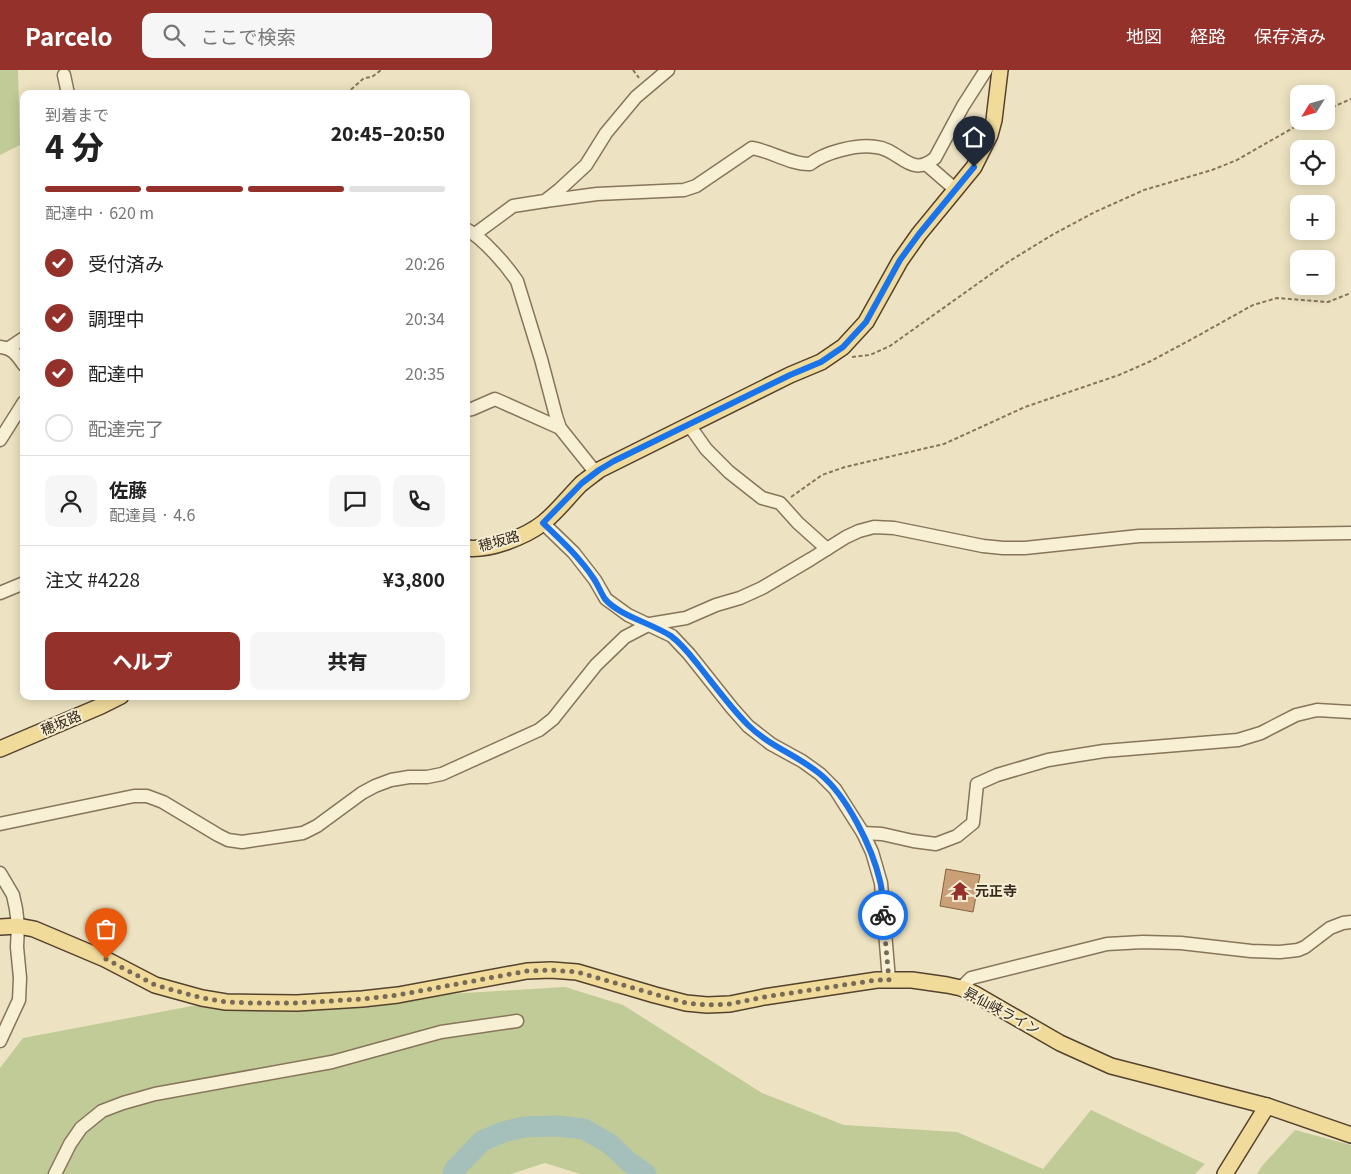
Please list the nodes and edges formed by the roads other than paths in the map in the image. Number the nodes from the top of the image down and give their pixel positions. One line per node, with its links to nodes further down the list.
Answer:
1 (668, 70): 8 (street)
2 (986, 70): 6 (street)
3 (1000, 70): 7 (main road, 穂坂路)
4 (64, 75): 5 (street)
5 (67, 90)
6 (926, 164): 7 (street); 8 (street)
7 (956, 190): 15 (main road, 穂坂路)
8 (545, 201): 9 (street)
9 (470, 232): 16 (street)
10 (20, 340): 11 (street)
11 (4, 348): 12 (street)
12 (20, 359)
13 (20, 408): 17 (street)
14 (470, 409): 16 (street)
15 (689, 425): 18 (main road, 穂坂路); 22 (street)
16 (560, 428): 18 (street)
17 (0, 440)
18 (596, 472): 19 (main road, 穂坂路)
19 (543, 523): 21 (main road, 穂坂路); 25 (street)
20 (1351, 532): 22 (street)
21 (470, 549)
22 (827, 549): 25 (street)
23 (20, 585): 24 (street)
24 (0, 593)
25 (650, 624): 29 (street); 30 (street)
26 (113, 700): 28 (main road, 穂坂路)
27 (1351, 712): 30 (street)
28 (0, 749)
29 (0, 824)
30 (863, 834): 35 (street)
31 (0, 872): 34 (street)
32 (1351, 922): 36 (street)
33 (0, 926): 34 (main road, 昇仙峡ライン)
34 (18, 926): 35 (main road, 昇仙峡ライン); 38 (street)
35 (889, 980): 36 (main road, 昇仙峡ライン)
36 (961, 988): 39 (main road, 昇仙峡ライン)
37 (518, 1021): 41 (street)
38 (0, 1041)
39 (1267, 1106): 40 (main road, 昇仙峡ライン); 42 (main road)
40 (1351, 1135)
41 (54, 1174)
42 (1224, 1174)

